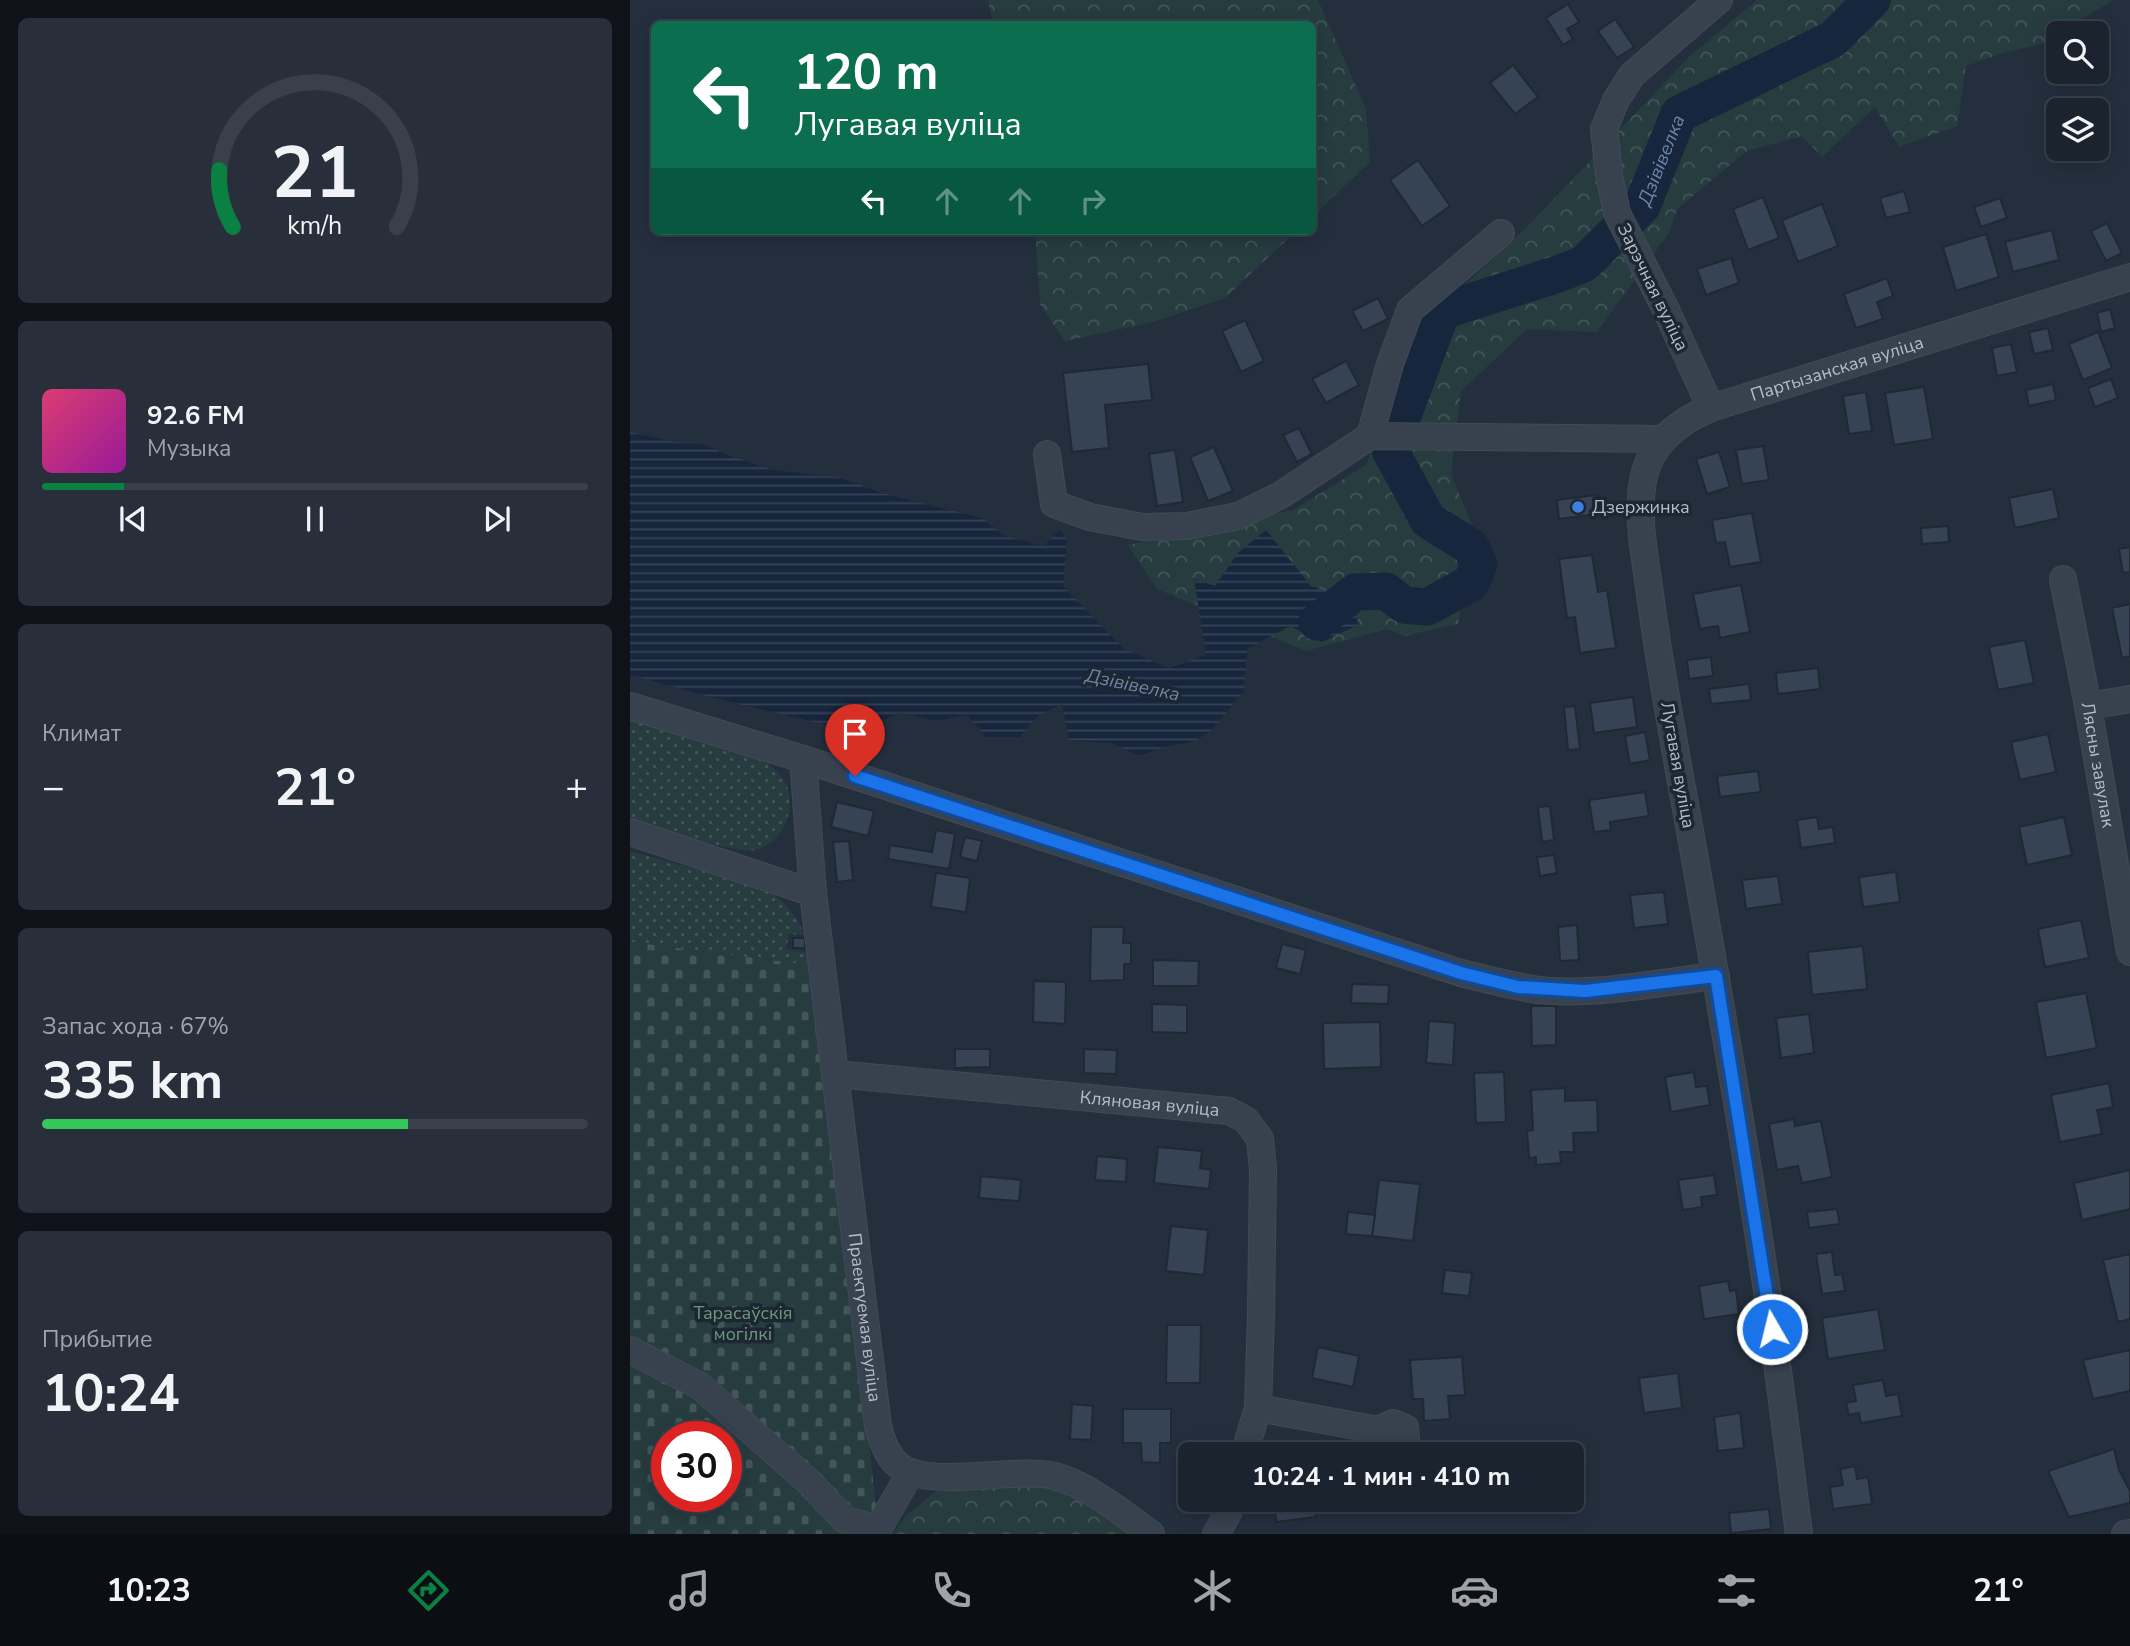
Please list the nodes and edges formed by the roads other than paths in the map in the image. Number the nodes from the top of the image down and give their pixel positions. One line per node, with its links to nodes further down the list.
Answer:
1 (1719, 0): 4 (street, Зарэчная вуліца)
2 (1501, 233): 5 (street)
3 (2130, 277): 4 (street, Партызанская вуліца)
4 (1711, 408): 6 (street, Партызанская вуліца)
5 (1370, 436): 6 (street); 7 (street)
6 (1662, 439): 8 (street, Партызанская вуліца)
7 (1047, 454)
8 (1644, 553): 17 (street, Лугавая вуліца)
9 (2063, 579): 12 (street, Лясны завулак)
10 (2130, 699): 12 (street)
11 (630, 706): 13 (street)
12 (2088, 706): 16 (street, Лясны завулак)
13 (803, 759): 15 (street, Праектуемая вуліца); 17 (street)
14 (630, 832): 15 (street)
15 (813, 893): 18 (street, Праектуемая вуліца)
16 (2130, 952)
17 (1716, 976): 28 (street, Лугавая вуліца)
18 (836, 1074): 20 (street, Кляновая вуліца); 23 (street, Праектуемая вуліца)
19 (630, 1350): 23 (street)
20 (1258, 1408): 21 (street); 22 (street, Кляновая вуліца)
21 (1378, 1430)
22 (1248, 1442)
23 (911, 1472): 26 (street)
24 (1228, 1512): 27 (street)
25 (2130, 1533): 29 (street)
26 (1151, 1534)
27 (1216, 1534)
28 (1800, 1534)
29 (2125, 1534)

